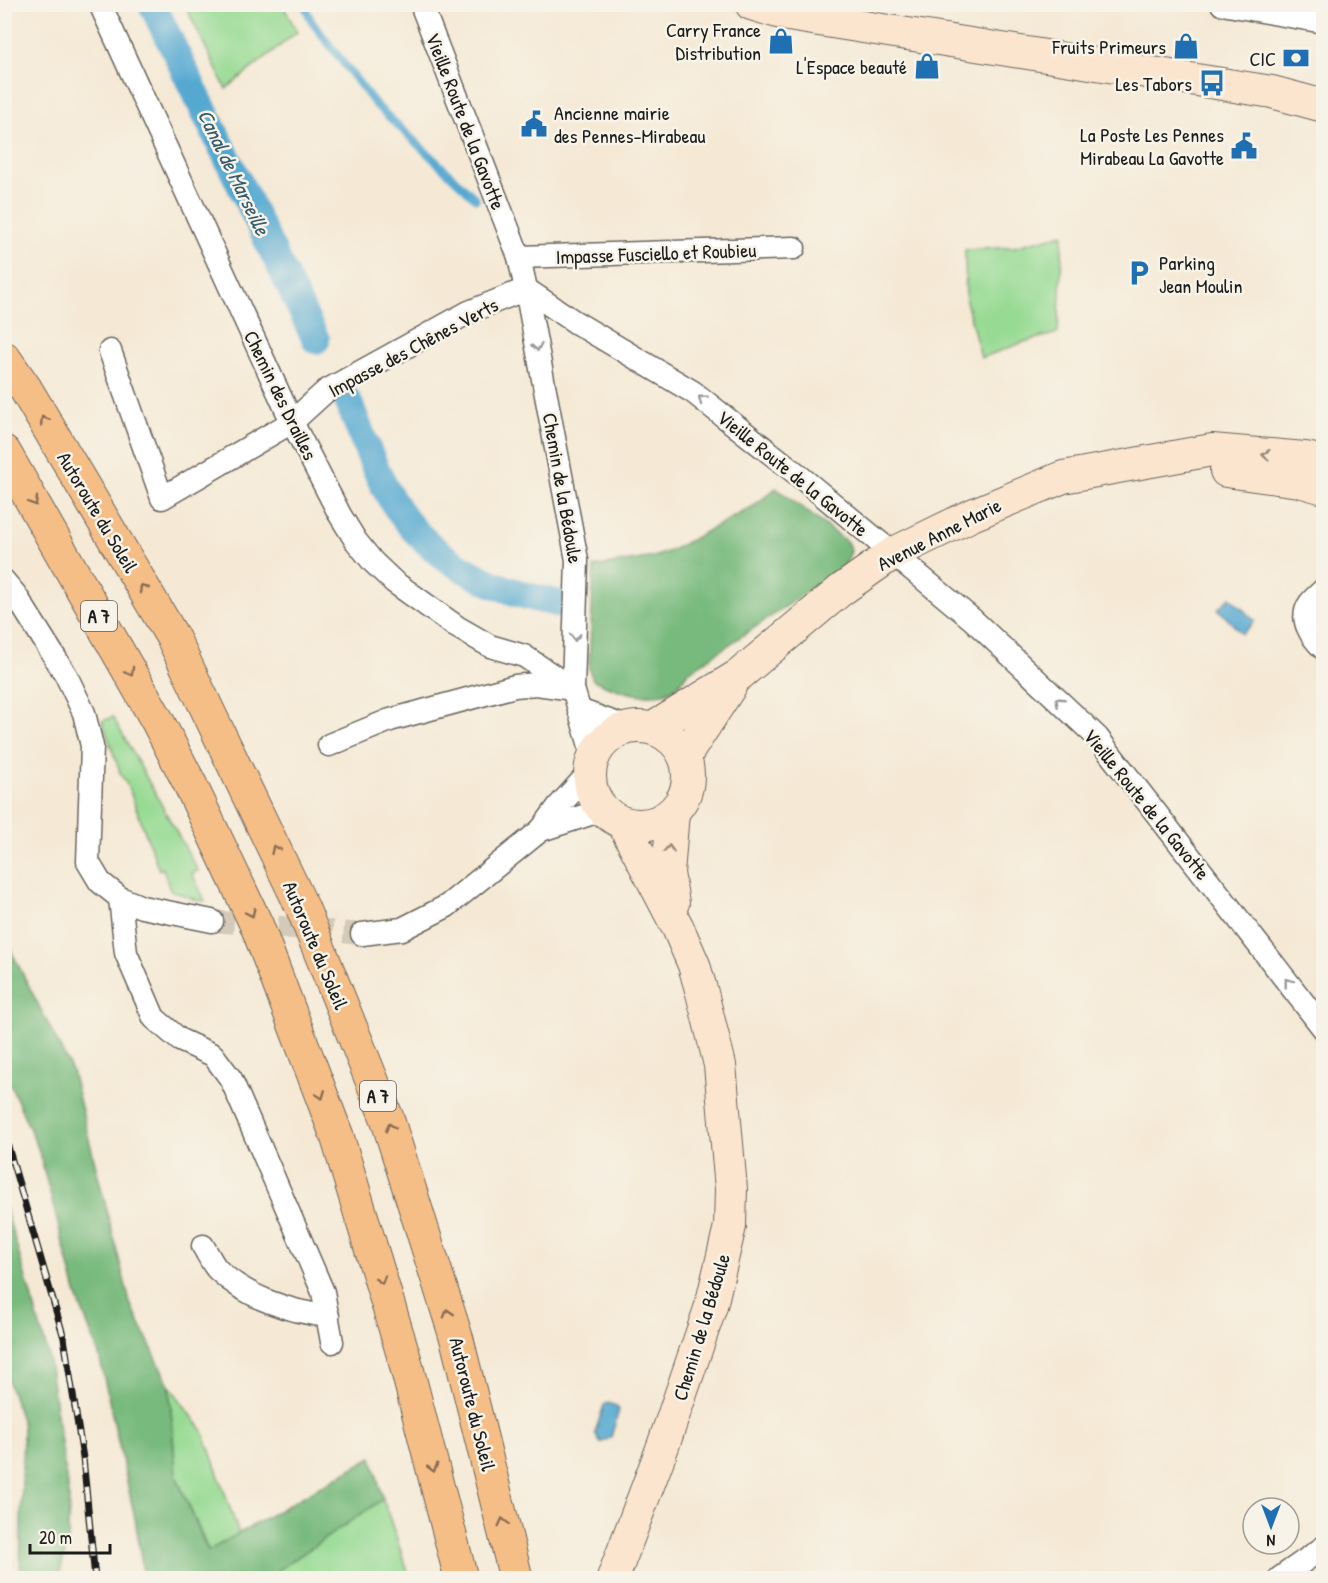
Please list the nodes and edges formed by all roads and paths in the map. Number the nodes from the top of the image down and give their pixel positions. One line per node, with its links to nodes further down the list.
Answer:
1 (100, 4): 12 (street, Chemin des Drailles)
2 (421, 4): 8 (street, Vieille Route de la Gavotte)
3 (751, 4): 6 (street)
4 (1222, 4): 5 (street)
5 (1323, 22)
6 (1323, 106)
7 (794, 248): 8 (street, Impasse Fusciello et Roubieu)
8 (519, 257): 9 (street, Vieille Route de la Gavotte)
9 (526, 290): 12 (street, Impasse des Chênes Verts); 17 (street, Vieille Route de la Gavotte, one-way to 9); 22 (street, Chemin de la Bédoule, one-way to 22)
10 (110, 351): 12 (street, Impasse des Chênes Verts)
11 (4, 358): 40 (highway, Autoroute du Soleil / A 7, one-way to 11)
12 (292, 422): 22 (street, Chemin des Drailles)
13 (4, 452): 39 (highway, A 7, one-way to 39)
14 (1323, 462): 15 (street, Avenue Anne Marie, one-way to 15)
15 (1135, 464): 16 (street, Avenue Anne Marie); 17 (street, Avenue Anne Marie)
16 (1323, 488)
17 (892, 554): 21 (street, Avenue Anne Marie); 34 (street, Vieille Route de la Gavotte, one-way to 17)
18 (1323, 589): 20 (street)
19 (8, 592): 30 (street)
20 (1323, 649)
21 (739, 675): 23 (street, Avenue Anne Marie); 25 (street, Avenue Anne Marie)
22 (576, 700): 23 (street); 24 (street); 26 (street, Chemin de la Bédoule)
23 (639, 728): 25 (street); 26 (street)
24 (329, 745)
25 (685, 756): 27 (street)
26 (591, 765): 28 (street); 29 (street)
27 (673, 812): 28 (street); 32 (street, Chemin de la Bédoule, one-way to 27)
28 (613, 816): 29 (street); 32 (street, Chemin de la Bédoule)
29 (542, 830): 33 (street)
30 (120, 898): 31 (street); 36 (street)
31 (213, 921)
32 (678, 928): 41 (street, Chemin de la Bédoule)
33 (362, 934)
34 (1323, 1029)
35 (203, 1246): 36 (street)
36 (328, 1316): 37 (street)
37 (332, 1342)
38 (1323, 1547): 42 (street)
39 (461, 1578)
40 (516, 1578)
41 (613, 1578)
42 (1281, 1578)

